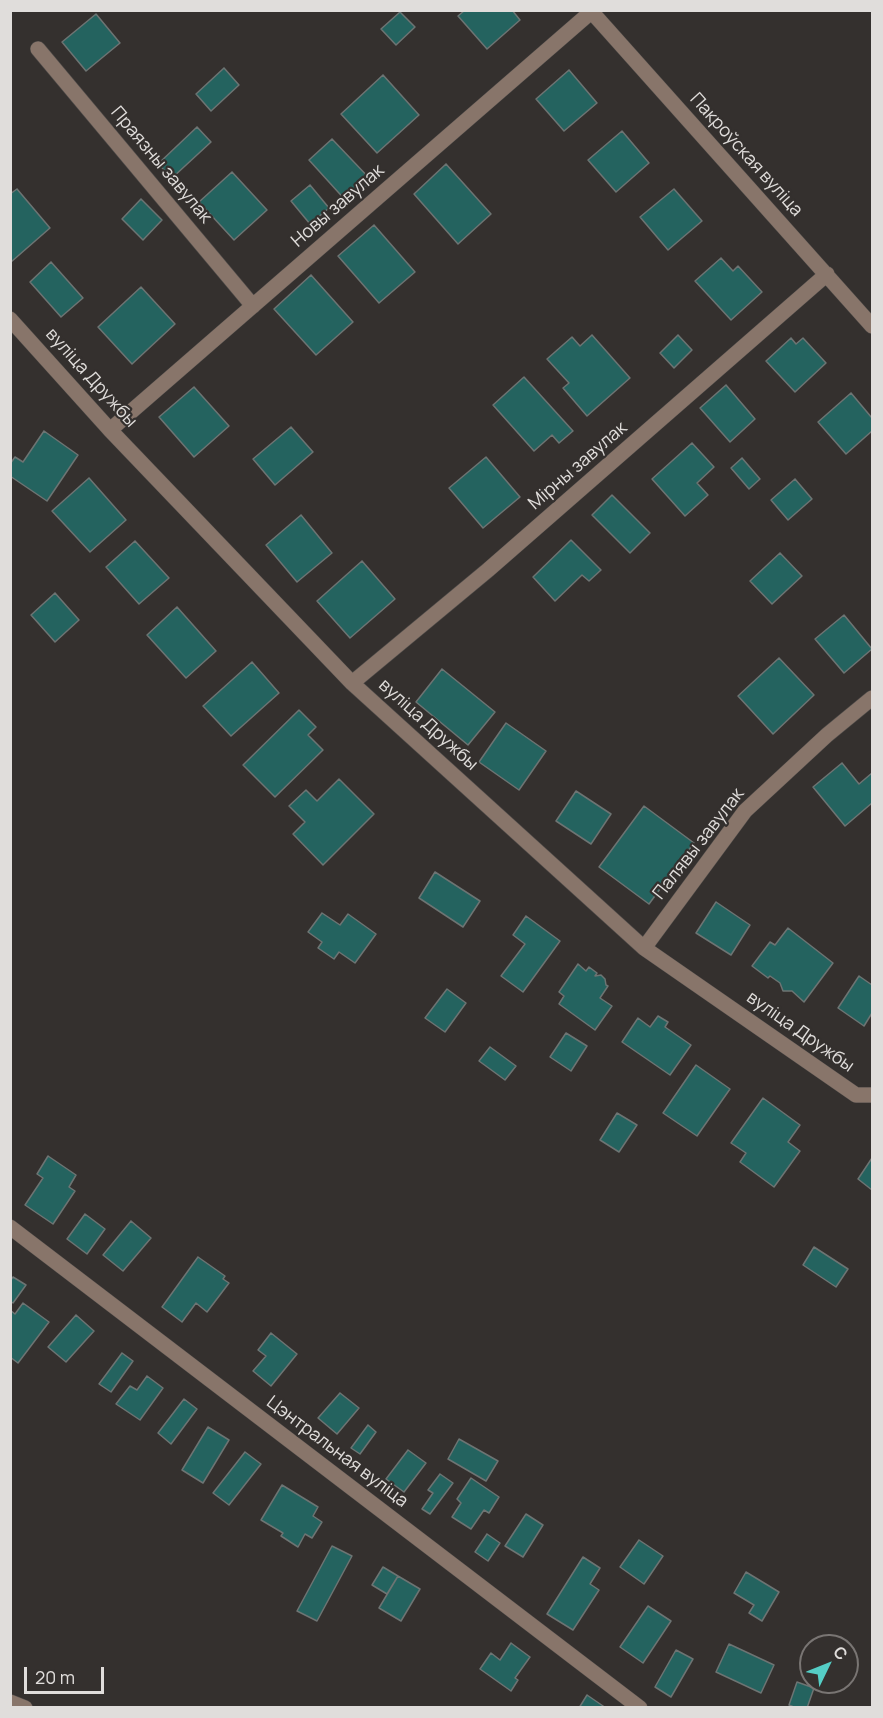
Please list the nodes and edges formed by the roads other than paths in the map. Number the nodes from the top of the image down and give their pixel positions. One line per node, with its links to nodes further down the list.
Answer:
1 (591, 11): 3 (street, Пакроўская вуліца); 4 (street, Новы завулак)
2 (38, 49): 4 (street, Праязны завулак)
3 (826, 274): 6 (street, Пакроўская вуліца); 8 (street, Мірны завулак)
4 (253, 306): 7 (street, Новы завулак)
5 (10, 319): 7 (street, вуліца Дружбы)
6 (873, 326)
7 (111, 430): 8 (street, вуліца Дружбы)
8 (352, 683): 10 (street, вуліца Дружбы)
9 (873, 698): 10 (street, Палявы завулак)
10 (644, 948): 11 (street, вуліца Дружбы)
11 (873, 1095)
12 (10, 1227): 15 (street, Цэнтральная вуліца)
13 (10, 1702): 14 (street)
14 (25, 1707)
15 (640, 1707)

